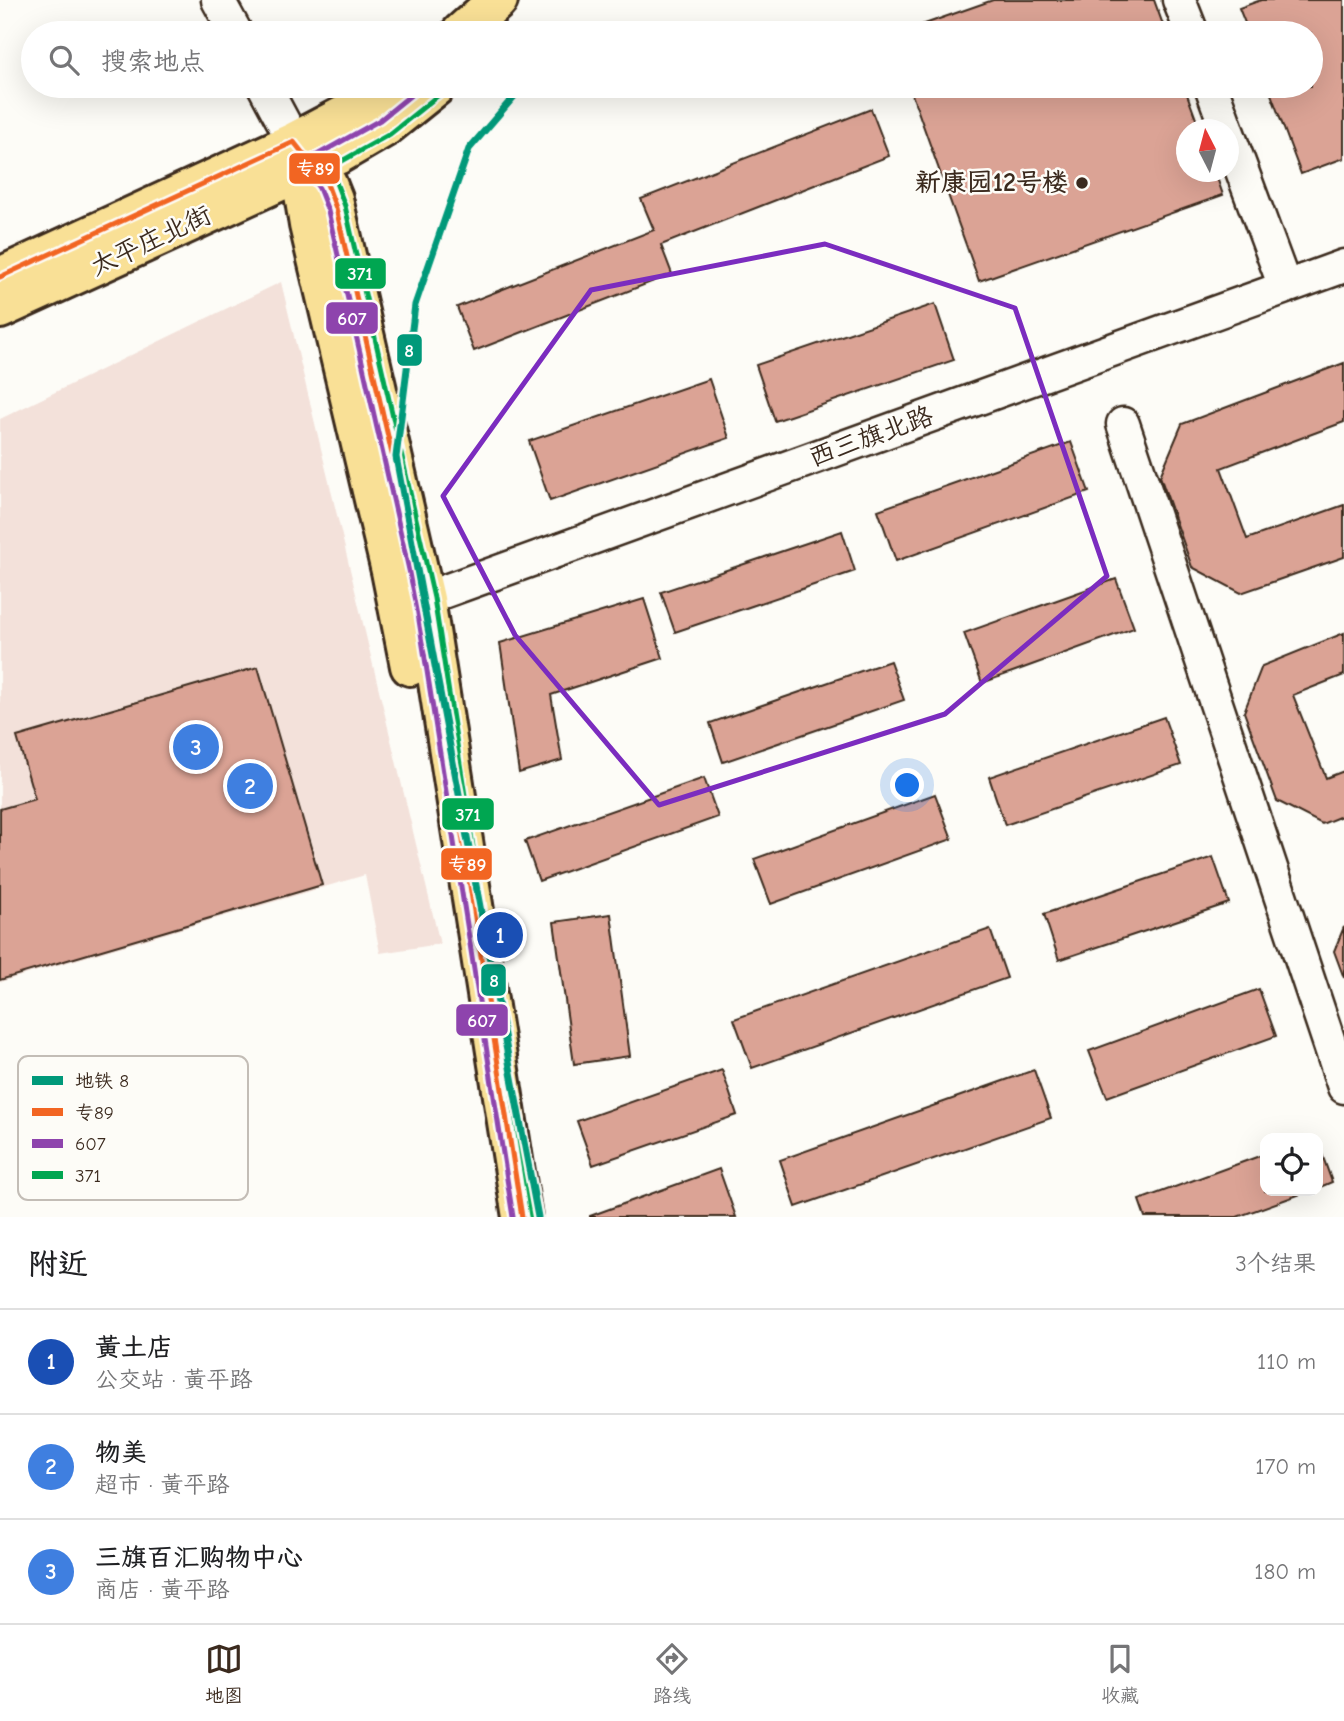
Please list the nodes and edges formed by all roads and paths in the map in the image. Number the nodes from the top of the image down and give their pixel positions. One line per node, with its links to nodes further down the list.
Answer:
1 (218, 0): 5 (street)
2 (498, 0): 6 (main road)
3 (528, 0): 7 (main road)
4 (1179, 0): 8 (street)
5 (229, 21)
6 (474, 21)
7 (505, 21)
8 (1187, 21)
9 (270, 98): 14 (street)
10 (372, 98): 14 (main road)
11 (421, 98): 14 (main road)
12 (1216, 98): 13 (street)
13 (1223, 119)
14 (303, 161): 17 (main road, 太平庄北街); 19 (main road, 太平庄北街); 21 (main road)
15 (1239, 161): 18 (street)
16 (1344, 266): 18 (street, 西三旗北路)
17 (0, 276)
18 (1285, 288): 21 (street, 西三旗北路)
19 (0, 309)
20 (1123, 424): 22 (street)
21 (412, 603): 23 (main road); 24 (main road)
22 (1344, 1087)
23 (501, 1217)
24 (522, 1217)

